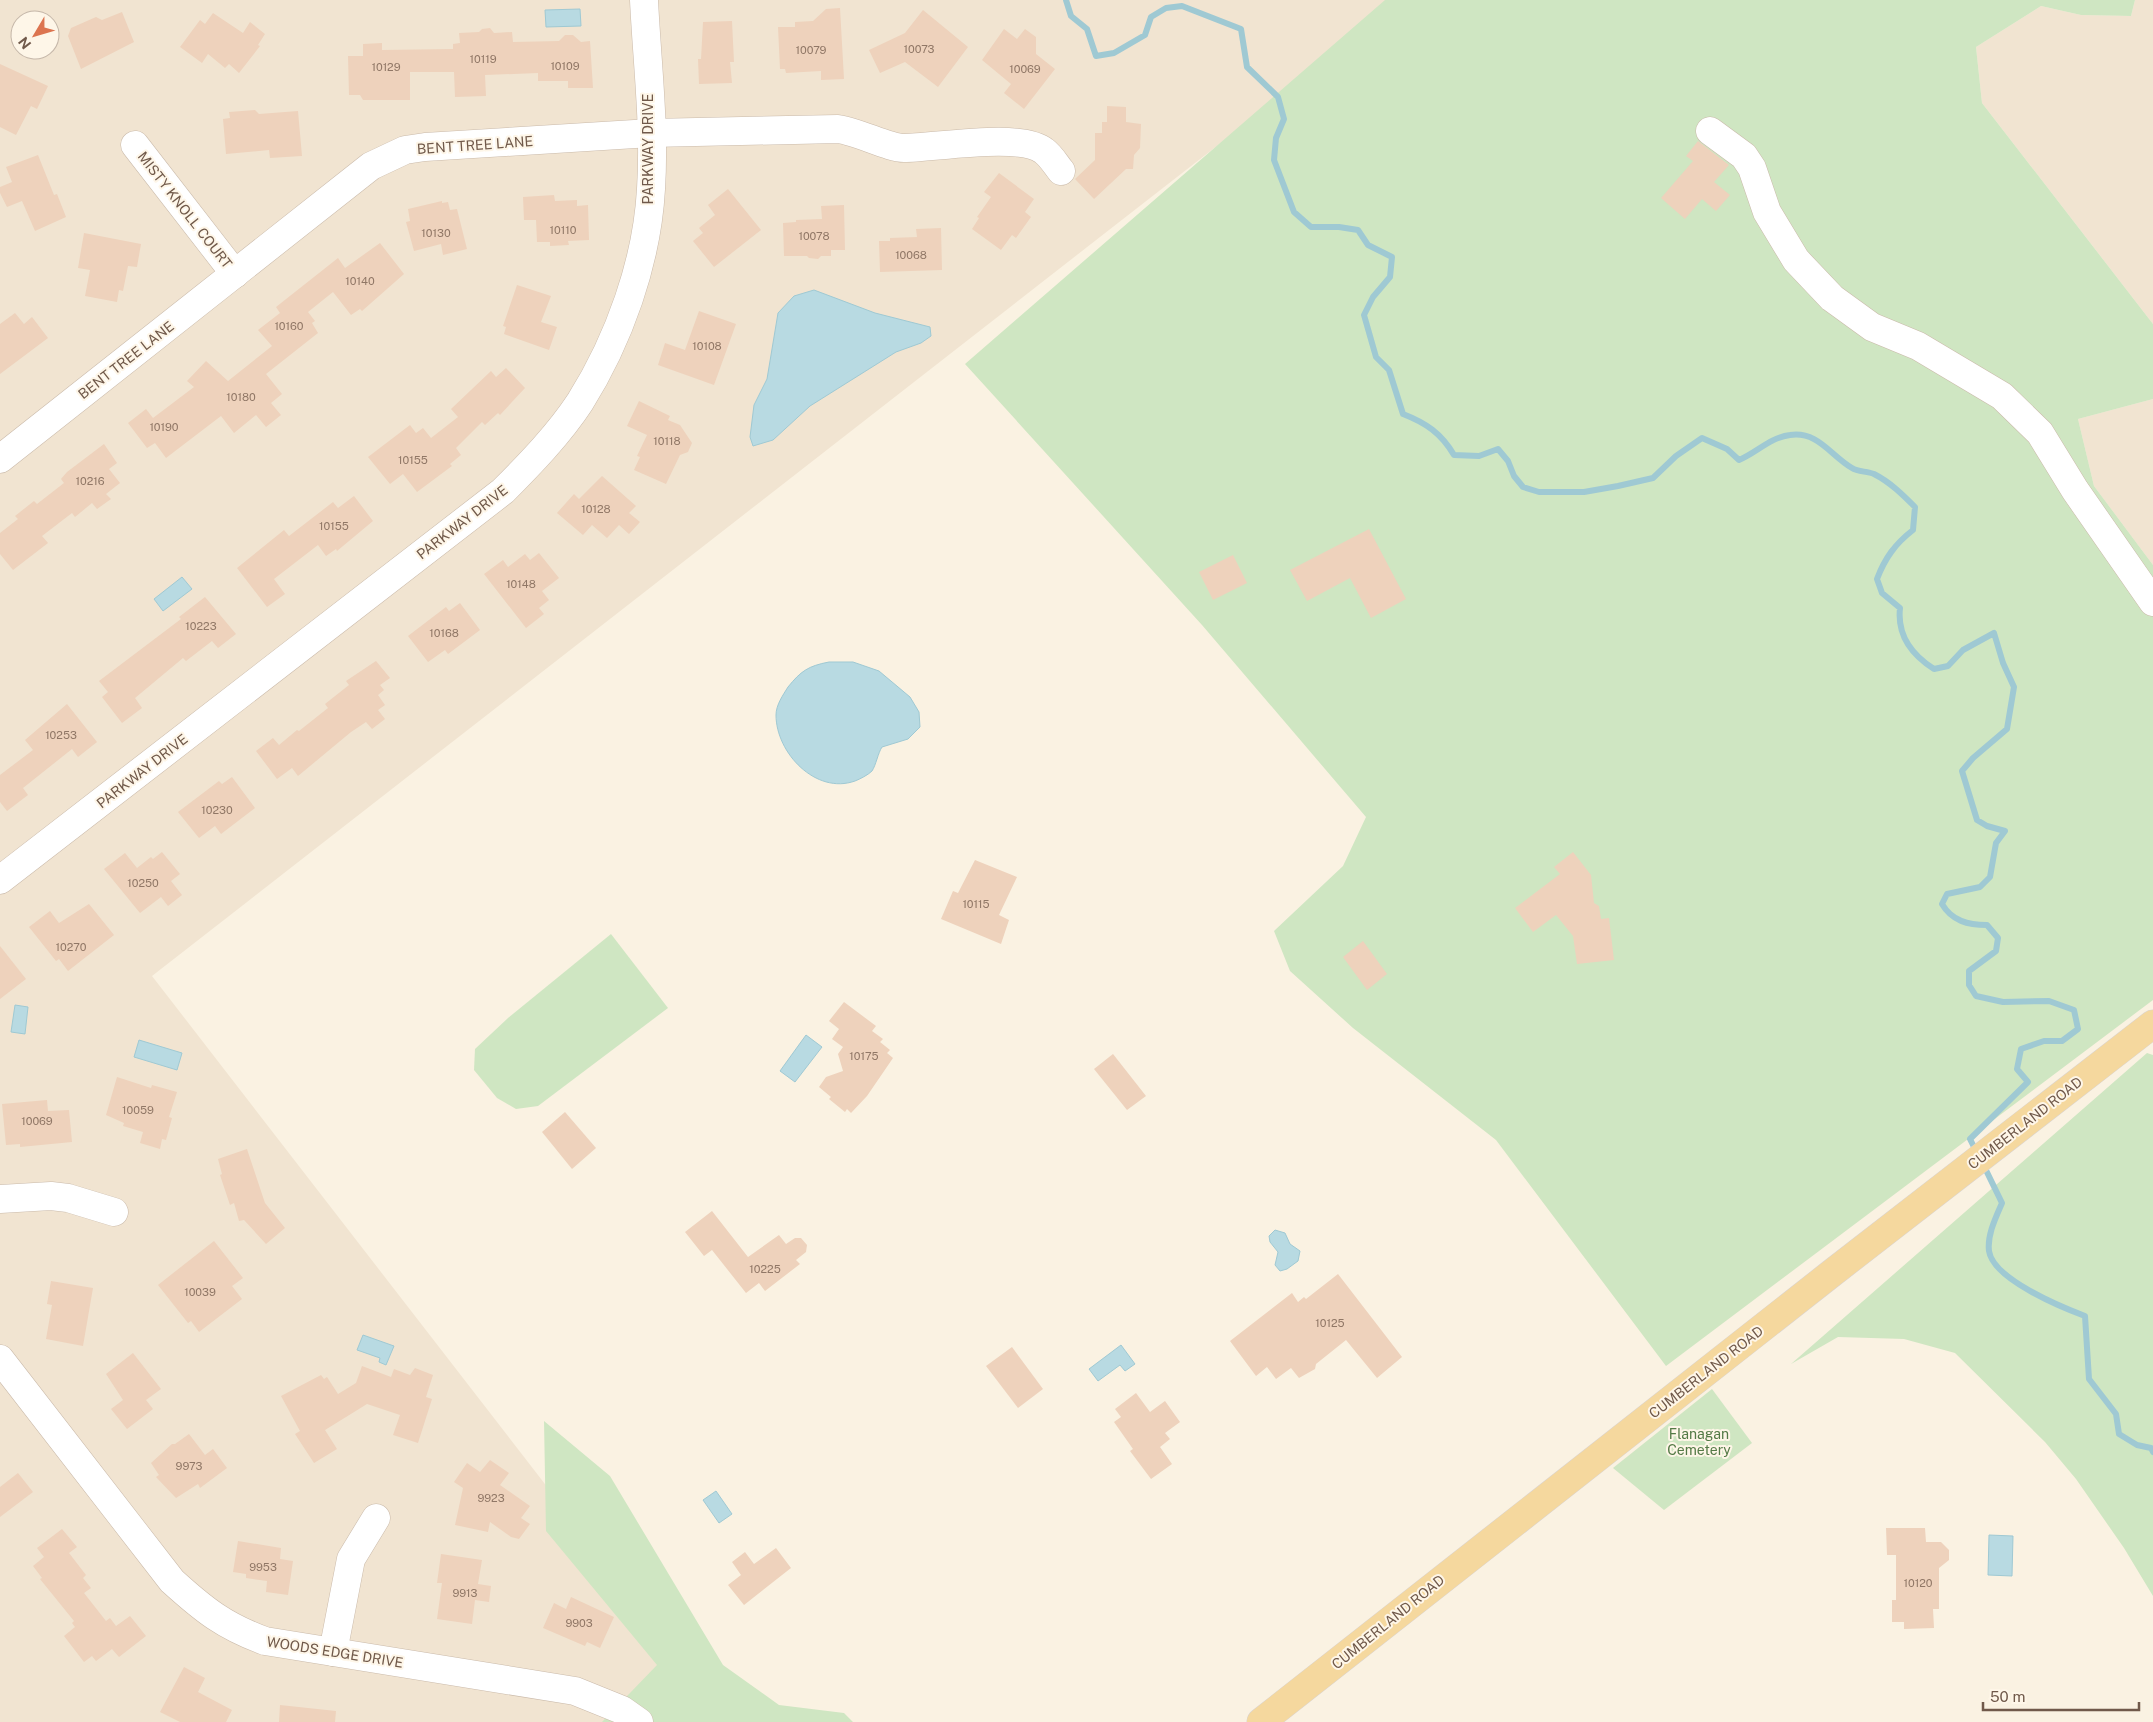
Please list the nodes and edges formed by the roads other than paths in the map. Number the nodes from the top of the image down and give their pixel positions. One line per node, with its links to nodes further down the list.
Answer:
1 (644, 0): 3 (street, PARKWAY DRIVE)
2 (1710, 131): 8 (street)
3 (651, 133): 5 (street, BENT TREE LANE); 6 (street, BENT TREE LANE); 9 (street, PARKWAY DRIVE)
4 (135, 146): 6 (street, MISTY KNOLL COURT)
5 (1061, 171)
6 (235, 274): 7 (street, BENT TREE LANE)
7 (0, 459)
8 (2153, 602)
9 (0, 880)
10 (2153, 1024): 17 (main road, CUMBERLAND ROAD)
11 (0, 1199): 12 (street)
12 (114, 1212)
13 (0, 1359): 15 (street, WOODS EDGE DRIVE)
14 (376, 1518): 15 (street)
15 (333, 1652): 16 (street, WOODS EDGE DRIVE)
16 (639, 1722)
17 (1261, 1722)

